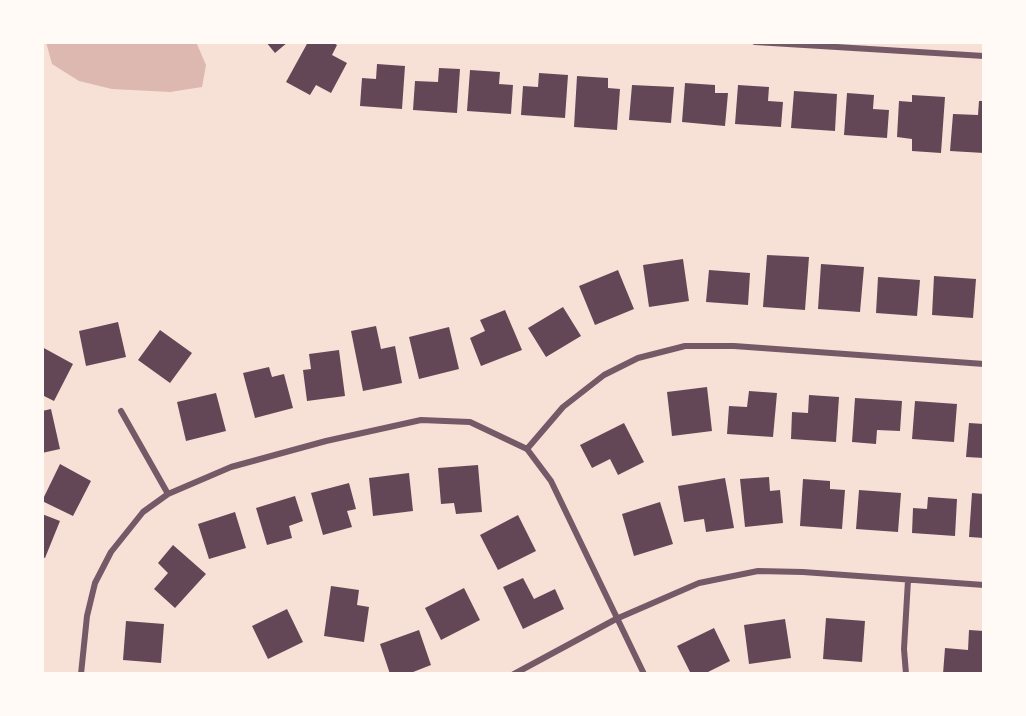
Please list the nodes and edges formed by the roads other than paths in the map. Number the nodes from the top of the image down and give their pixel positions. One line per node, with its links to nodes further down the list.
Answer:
1 (755, 42): 2 (street)
2 (819, 44): 3 (street)
3 (984, 56)
4 (984, 364): 6 (street)
5 (121, 411): 7 (street)
6 (527, 449): 7 (street); 10 (street)
7 (168, 494): 11 (street)
8 (908, 580): 9 (street); 10 (street); 14 (street)
9 (984, 585)
10 (616, 619): 12 (street); 13 (street)
11 (81, 674)
12 (514, 674)
13 (644, 674)
14 (906, 674)

